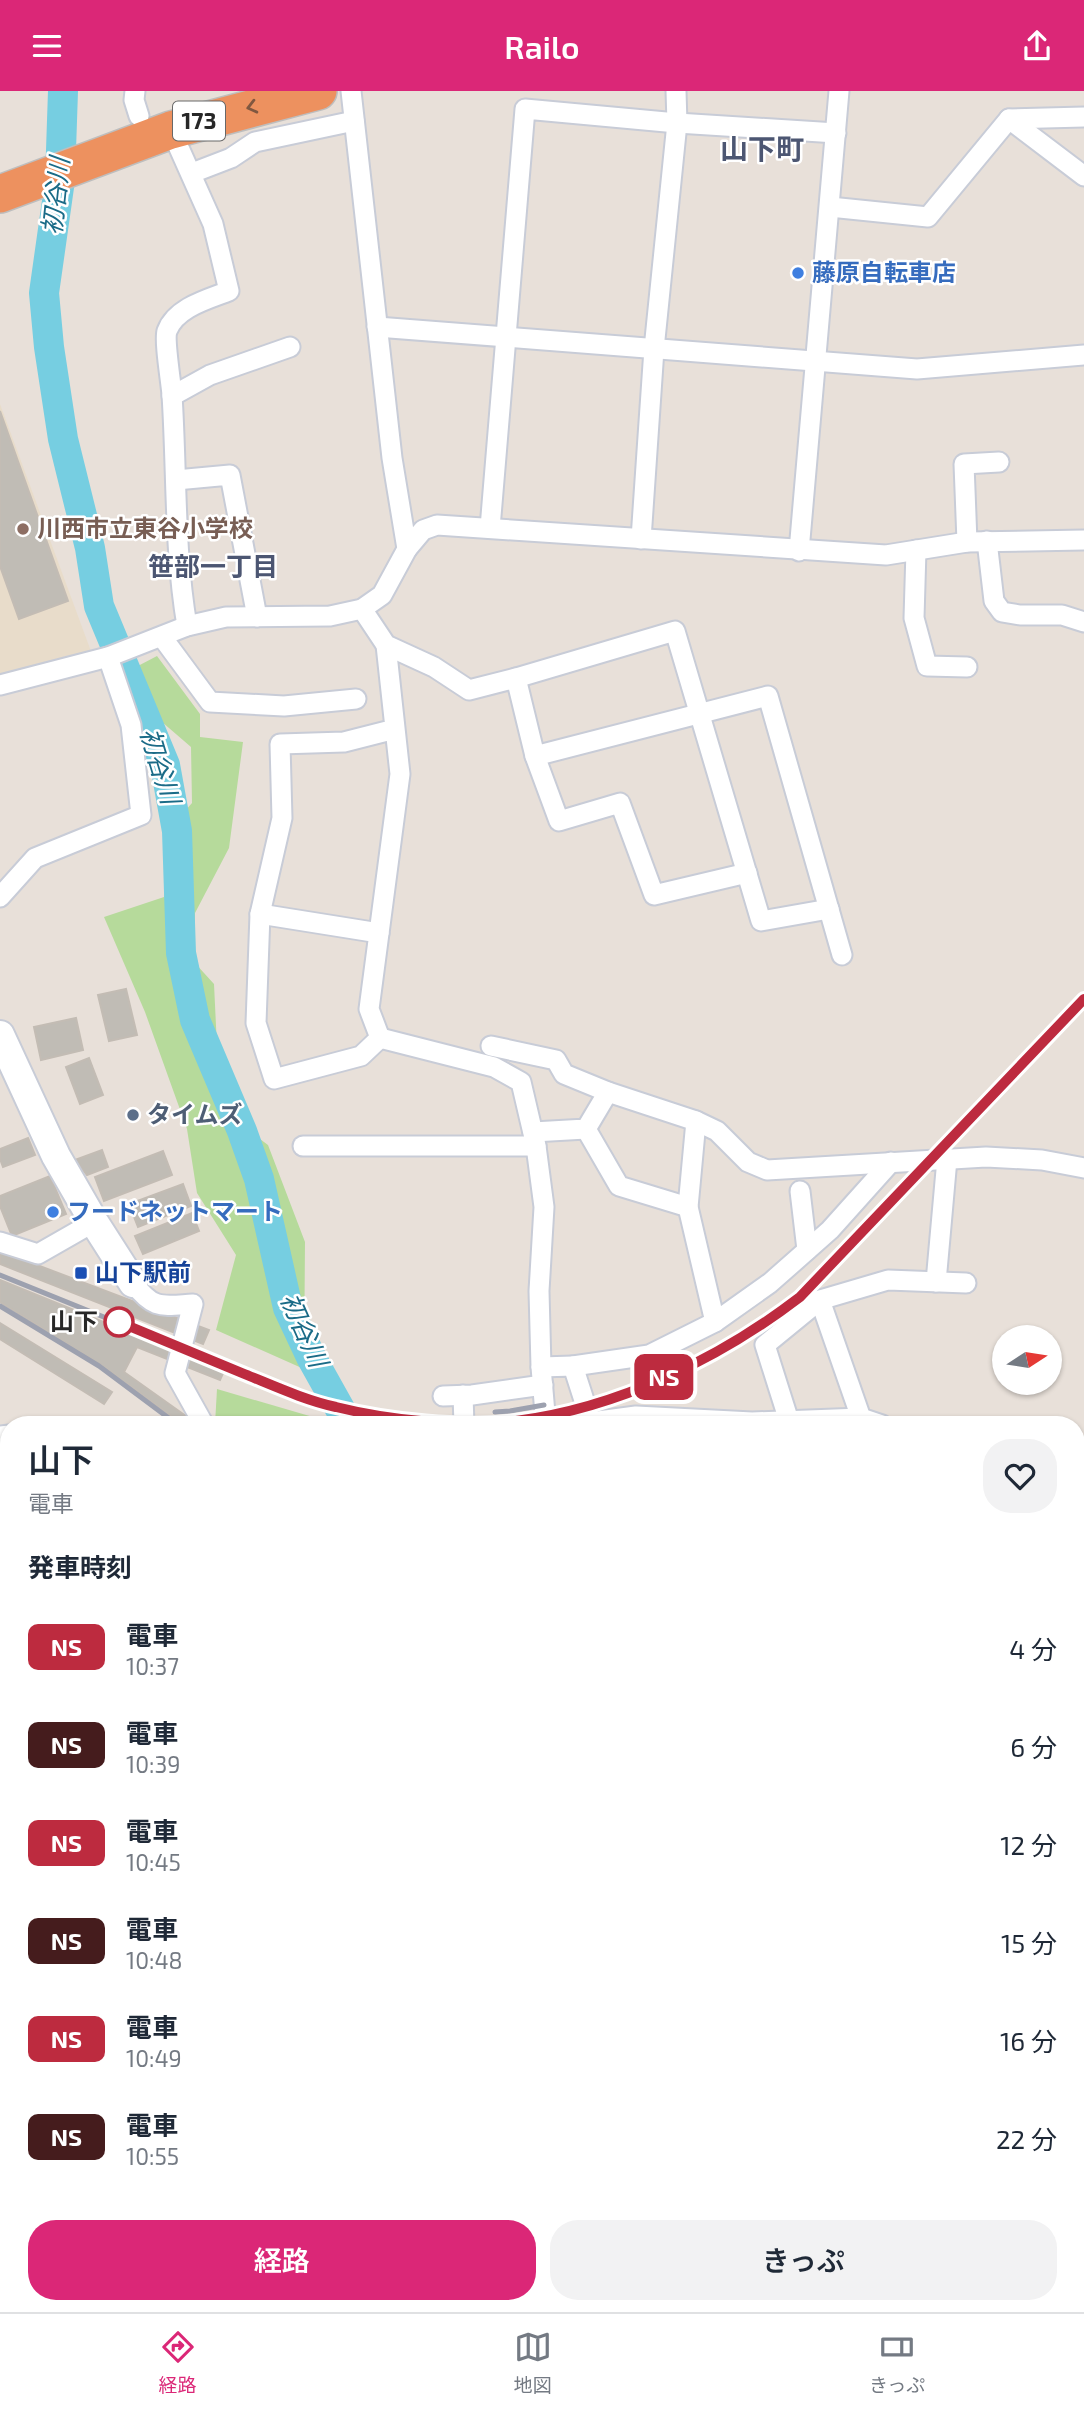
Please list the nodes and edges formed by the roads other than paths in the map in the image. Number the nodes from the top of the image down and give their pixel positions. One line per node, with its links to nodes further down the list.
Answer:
1 (223, 91): 6 (highway, 173)
2 (318, 91): 6 (highway, 173, one-way to 6)
3 (351, 91): 9 (street)
4 (676, 91): 10 (street)
5 (839, 91): 11 (street)
6 (148, 112): 12 (street); 13 (highway, 173)
7 (1084, 117): 8 (street)
8 (1009, 119): 14 (street); 15 (street)
9 (354, 121): 12 (street); 16 (street)
10 (677, 123): 11 (street); 17 (street); 19 (street)
11 (836, 133): 15 (street)
12 (192, 173): 22 (street)
13 (16, 176)
14 (1084, 176)
15 (830, 207): 21 (street)
16 (377, 327): 17 (street); 29 (street)
17 (506, 336): 19 (street); 25 (street)
18 (290, 347): 22 (street)
19 (654, 349): 21 (street); 26 (street)
20 (1084, 355): 21 (street)
21 (816, 361): 31 (street)
22 (172, 396): 24 (street)
23 (999, 462): 28 (street)
24 (176, 480): 33 (street); 35 (street)
25 (490, 528): 26 (street); 29 (street)
26 (641, 539): 31 (street)
27 (1084, 540): 28 (street)
28 (977, 542): 30 (street); 34 (street)
29 (407, 549): 32 (street)
30 (916, 550): 31 (street); 39 (street)
31 (799, 551)
32 (362, 610): 33 (street); 37 (street)
33 (257, 617): 35 (street)
34 (1084, 622)
35 (187, 626): 36 (street)
36 (162, 637): 38 (street); 42 (street)
37 (386, 645): 40 (street); 44 (street)
38 (108, 657): 41 (street); 47 (street)
39 (967, 667)
40 (516, 678): 43 (street); 45 (street)
41 (0, 685)
42 (356, 699)
43 (699, 714): 45 (street); 46 (street); 48 (street)
44 (395, 729): 49 (street); 50 (street)
45 (535, 756): 46 (street)
46 (747, 873): 48 (street)
47 (0, 897)
48 (829, 909): 51 (street)
49 (260, 914): 50 (street); 53 (street)
50 (379, 933): 53 (street)
51 (842, 955)
52 (0, 1035): 65 (street)
53 (380, 1038): 58 (street)
54 (491, 1046): 55 (street)
55 (608, 1092): 56 (street); 57 (street)
56 (696, 1121): 61 (street); 64 (street)
57 (586, 1129): 58 (street); 64 (street)
58 (534, 1139): 59 (street); 74 (street)
59 (303, 1146)
60 (947, 1159): 61 (street); 62 (street); 68 (street)
61 (891, 1162): 67 (street)
62 (1084, 1168)
63 (800, 1191): 67 (street)
64 (688, 1207): 72 (street)
65 (94, 1222): 66 (street); 69 (street)
66 (0, 1242)
67 (807, 1250): 72 (street)
68 (936, 1282): 70 (street); 71 (street)
69 (133, 1283): 77 (street)
70 (966, 1283)
71 (820, 1300): 81 (street); 82 (street)
72 (715, 1322): 73 (street)
73 (573, 1366): 74 (street); 80 (street)
74 (542, 1376): 75 (street); 79 (street)
75 (463, 1395): 76 (street); 78 (street)
76 (443, 1396)
77 (199, 1416)
78 (464, 1416)
79 (545, 1416)
80 (589, 1416)
81 (787, 1416)
82 (860, 1416)

